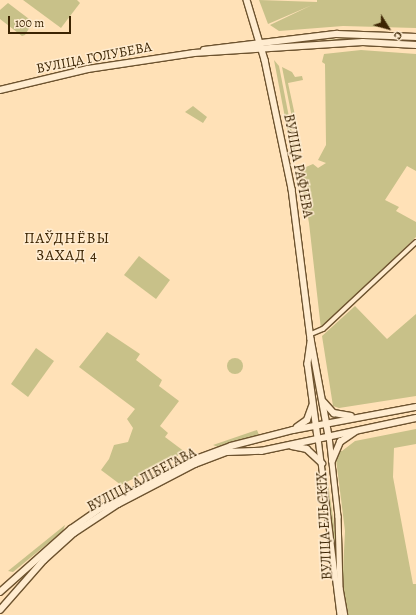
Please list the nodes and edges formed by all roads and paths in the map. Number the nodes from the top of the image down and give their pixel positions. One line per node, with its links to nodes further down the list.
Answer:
1 (247, 0): 3 (main road, ВУЛІЦА РАФІЕВА)
2 (416, 37): 3 (main road, ВУЛІЦА ГОЛУБЕВА)
3 (260, 41): 5 (main road, ВУЛІЦА РАФІЕВА); 6 (main road, ВУЛІЦА ГОЛУБЕВА)
4 (416, 45): 5 (main road, ВУЛІЦА ГОЛУБЕВА)
5 (262, 49): 6 (main road, ВУЛІЦА ГОЛУБЕВА); 9 (main road, ВУЛІЦА РАФІЕВА)
6 (194, 53): 7 (main road, ВУЛІЦА ГОЛУБЕВА)
7 (0, 90)
8 (416, 242): 9 (street)
9 (311, 337): 10 (main road, ВУЛІЦА РАФІЕВА); 11 (main road, ВУЛІЦА РАФІЕВА)
10 (323, 399): 13 (main road); 15 (main road, ВУЛІЦА РАФІЕВА)
11 (313, 400): 15 (main road, ВУЛІЦА РАФІЕВА); 17 (main road)
12 (416, 408): 13 (main road)
13 (361, 416): 15 (main road, ВУЛІЦА АЛІБЕГАВА)
14 (416, 418): 16 (main road, ВУЛІЦА АЛІБЕГАВА)
15 (322, 424): 17 (main road, ВУЛІЦА АЛІБЕГАВА); 18 (main road, ВУЛІЦА РАФІЕВА); 19 (main road, ВУЛІЦА РАФІЕВА)
16 (362, 428): 18 (main road, ВУЛІЦА АЛІБЕГАВА); 21 (main road)
17 (293, 430): 23 (main road, ВУЛІЦА АЛІБЕГАВА)
18 (329, 436): 19 (main road, ВУЛІЦА АЛІБЕГАВА); 21 (street, ВУЛІЦА ЕЛЬСКІХ)
19 (318, 438): 20 (main road, ВУЛІЦА АЛІБЕГАВА); 22 (street, ВУЛІЦА ЕЛЬСКІХ)
20 (286, 445): 22 (main road); 24 (main road, ВУЛІЦА АЛІБЕГАВА)
21 (332, 461): 26 (street, ВУЛІЦА ЕЛЬСКІХ)
22 (322, 463): 25 (street, ВУЛІЦА ЕЛЬСКІХ)
23 (0, 592)
24 (0, 610)
25 (340, 615)
26 (345, 615)

